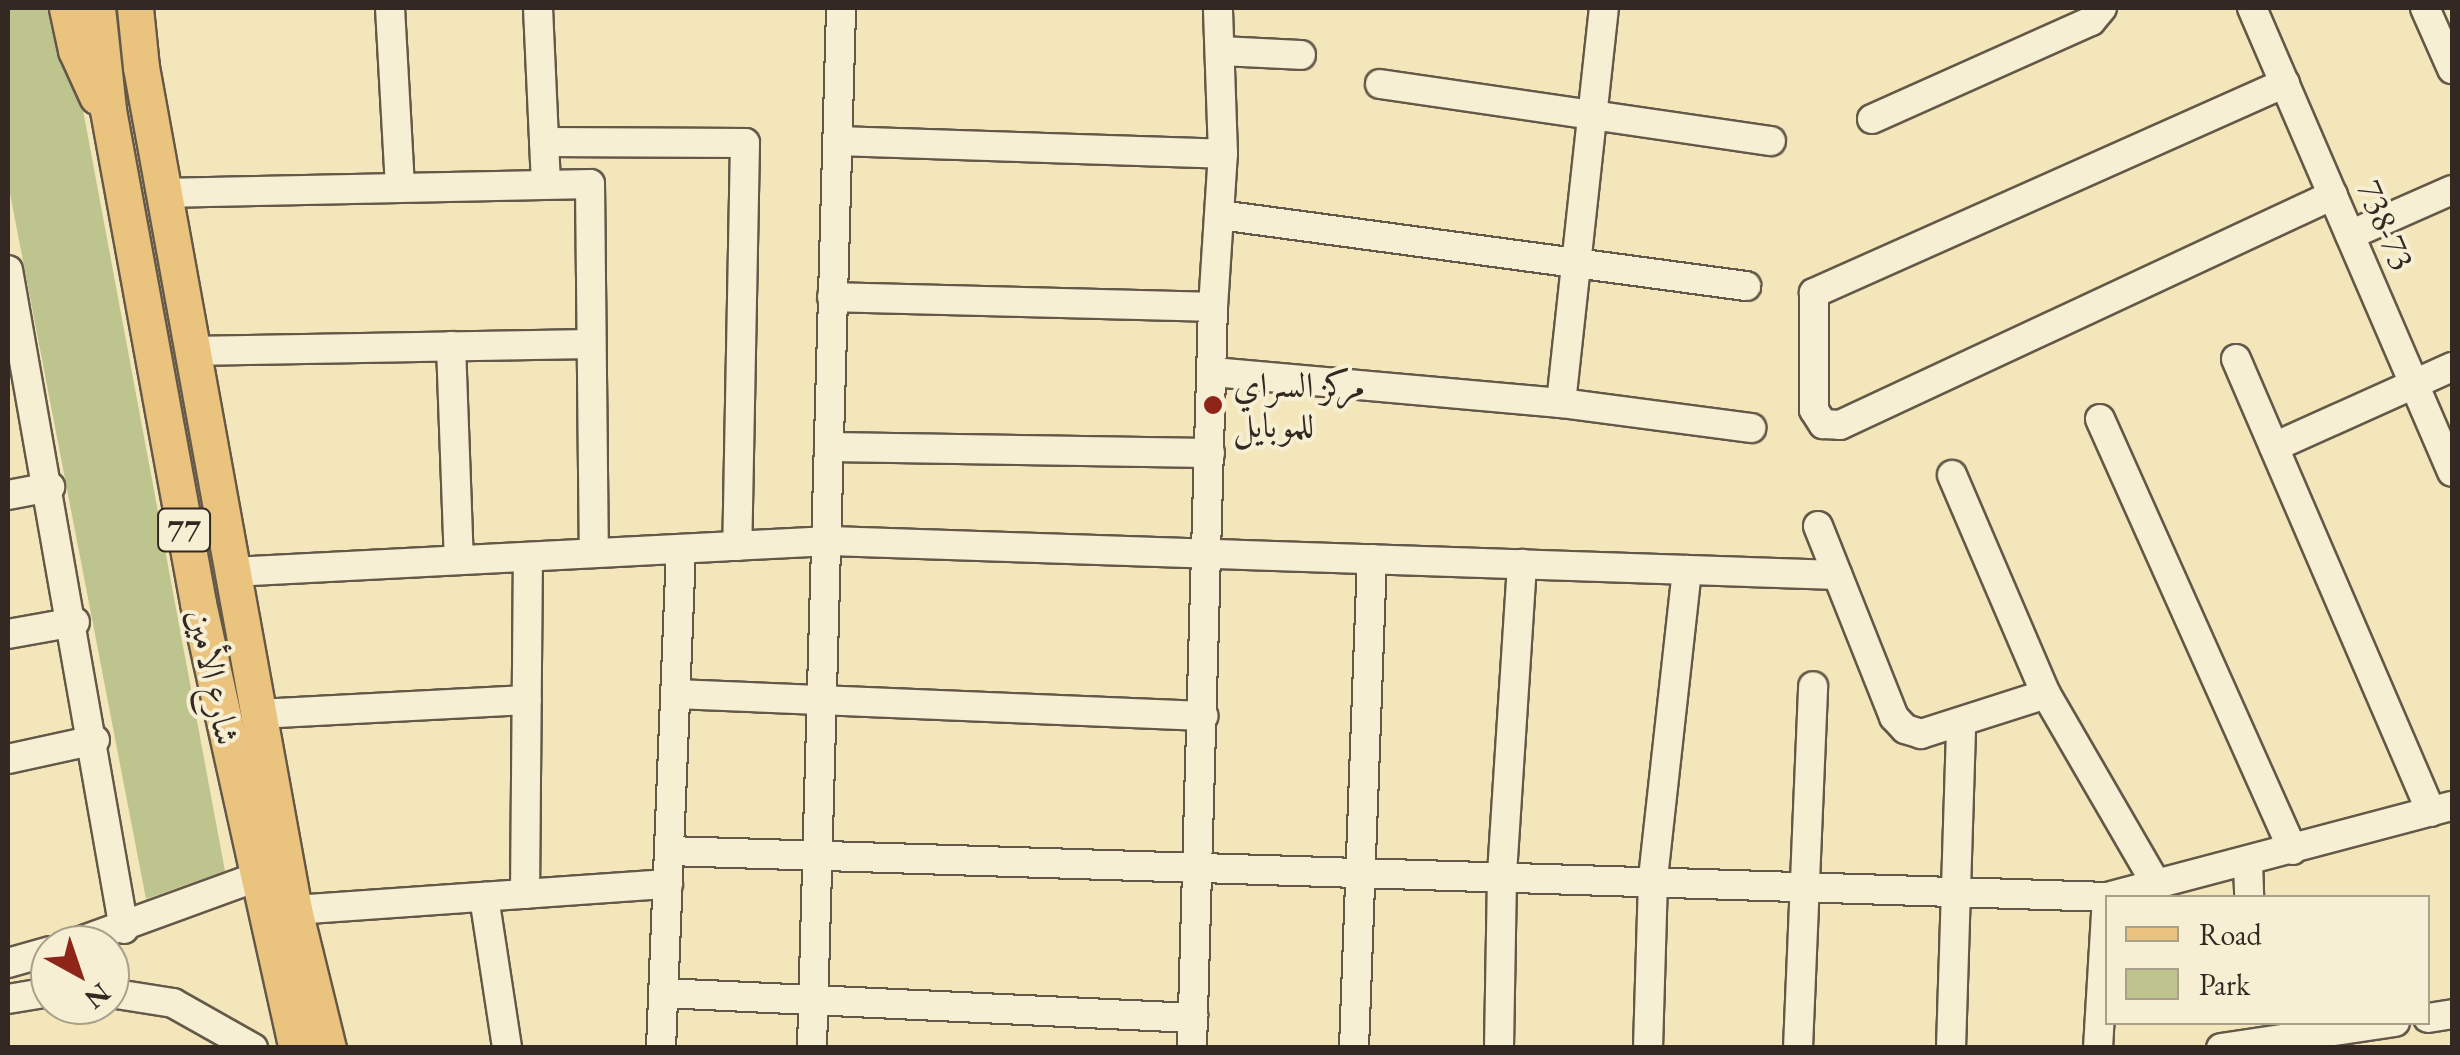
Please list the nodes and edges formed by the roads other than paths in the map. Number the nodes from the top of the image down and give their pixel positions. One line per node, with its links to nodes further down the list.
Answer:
1 (67, 8): 17 (main road, 77)
2 (97, 8): 17 (main road, شارع الأمين / 77)
3 (135, 8): 27 (main road, شارع الأمين / 77)
4 (390, 8): 25 (street)
5 (538, 8): 22 (street)
6 (840, 8): 20 (street)
7 (1218, 8): 12 (street)
8 (1604, 8): 18 (street)
9 (2102, 8): 19 (street)
10 (2252, 8): 15 (street, 738-73)
11 (2438, 22): 14 (street)
12 (1220, 51): 13 (street); 23 (street)
13 (1301, 55)
14 (2452, 69)
15 (2284, 83): 28 (street, 738-73); 28 (street)
16 (1380, 84): 18 (street)
17 (108, 110): 87 (main road, شارع الأمين / 77)
18 (1592, 115): 21 (street); 31 (street)
19 (1872, 120)
20 (837, 141): 23 (street); 34 (street)
21 (1771, 141)
22 (544, 142): 24 (street); 56 (street)
23 (1223, 154): 29 (street)
24 (546, 184): 25 (street); 36 (street)
25 (400, 188): 27 (street)
26 (2452, 190): 30 (street)
27 (163, 193): 38 (main road, شارع الأمين / 77)
28 (2333, 195): 30 (street, 738-73)
29 (1220, 215): 31 (street); 35 (street)
30 (2350, 235): 43 (street, 738-73)
31 (1577, 259): 33 (street); 44 (street)
32 (8, 270): 39 (street)
33 (1746, 286)
34 (832, 297): 35 (street); 47 (street)
35 (1213, 307): 42 (street)
36 (591, 344): 37 (street); 58 (street)
37 (451, 346): 38 (street); 62 (street)
38 (190, 351): 65 (main road, شارع الأمين / 77)
39 (16, 356): 52 (street)
40 (2236, 358): 48 (street)
41 (2452, 367): 43 (street)
42 (1213, 372): 44 (street); 49 (street)
43 (2414, 384): 48 (street); 50 (street, 738-73)
44 (1561, 403): 46 (street)
45 (2100, 419): 81 (street)
46 (1751, 428)
47 (829, 447): 49 (street); 55 (street)
48 (2274, 447): 79 (street)
49 (1210, 453): 59 (street)
50 (2452, 472)
51 (1952, 475): 71 (street)
52 (50, 487): 53 (street); 67 (street)
53 (8, 495)
54 (1818, 526): 66 (street)
55 (830, 541): 56 (street); 59 (street); 73 (street)
56 (738, 546): 57 (street)
57 (681, 549): 58 (street); 70 (street)
58 (594, 553): 60 (street)
59 (1208, 554): 61 (street); 75 (street)
60 (528, 557): 62 (street); 72 (street)
61 (1372, 559): 63 (street); 85 (street)
62 (459, 560): 65 (street)
63 (1522, 564): 64 (street); 86 (street)
64 (1687, 570): 66 (street); 88 (street)
65 (232, 572): 74 (main road, شارع الأمين / 77)
66 (1838, 575): 76 (street)
67 (74, 622): 68 (street); 77 (street)
68 (8, 634)
69 (1813, 686): 89 (street)
70 (676, 694): 73 (street); 80 (street)
71 (2046, 694): 76 (street); 91 (street)
72 (526, 700): 74 (street); 93 (street)
73 (822, 700): 75 (street); 82 (street)
74 (258, 714): 98 (main road, شارع الأمين / 77)
75 (1204, 716): 84 (street)
76 (1960, 722): 92 (street)
77 (96, 740): 78 (street); 99 (street)
78 (8, 759)
79 (2442, 809): 81 (street)
80 (669, 850): 82 (street); 90 (street)
81 (2294, 850): 83 (street)
82 (818, 852): 84 (street); 104 (street)
83 (2248, 862): 91 (street); 95 (street)
84 (1200, 867): 85 (street); 105 (street)
85 (1360, 871): 86 (street); 116 (street)
86 (1502, 874): 88 (street); 117 (street)
87 (257, 877): 98 (main road, شارع الأمين / 77); 100 (street)
88 (1652, 878): 89 (street); 118 (street)
89 (1805, 883): 92 (street); 119 (street)
90 (668, 884): 93 (street); 102 (street)
91 (2158, 887): 94 (street)
92 (1958, 890): 97 (street); 120 (street)
93 (524, 894): 96 (street)
94 (2121, 895)
95 (2249, 895)
96 (484, 897): 98 (street); 112 (street)
97 (2105, 898)
98 (280, 913): 110 (main road, شارع الأمين / 77); 111 (main road, شارع الأمين / 77)
99 (124, 925)
100 (130, 926)
101 (2105, 931): 121 (street)
102 (663, 993): 104 (street); 113 (street)
103 (130, 997): 109 (street)
104 (814, 1000): 105 (street); 114 (street)
105 (1194, 1018): 115 (street)
106 (2389, 1025): 108 (street)
107 (2252, 1033): 108 (street); 122 (street)
108 (2363, 1037)
109 (254, 1048)
110 (297, 1048)
111 (328, 1048)
112 (507, 1048)
113 (661, 1048)
114 (812, 1048)
115 (1192, 1048)
116 (1354, 1048)
117 (1499, 1048)
118 (1648, 1048)
119 (1798, 1048)
120 (1951, 1048)
121 (2098, 1048)
122 (2221, 1048)

